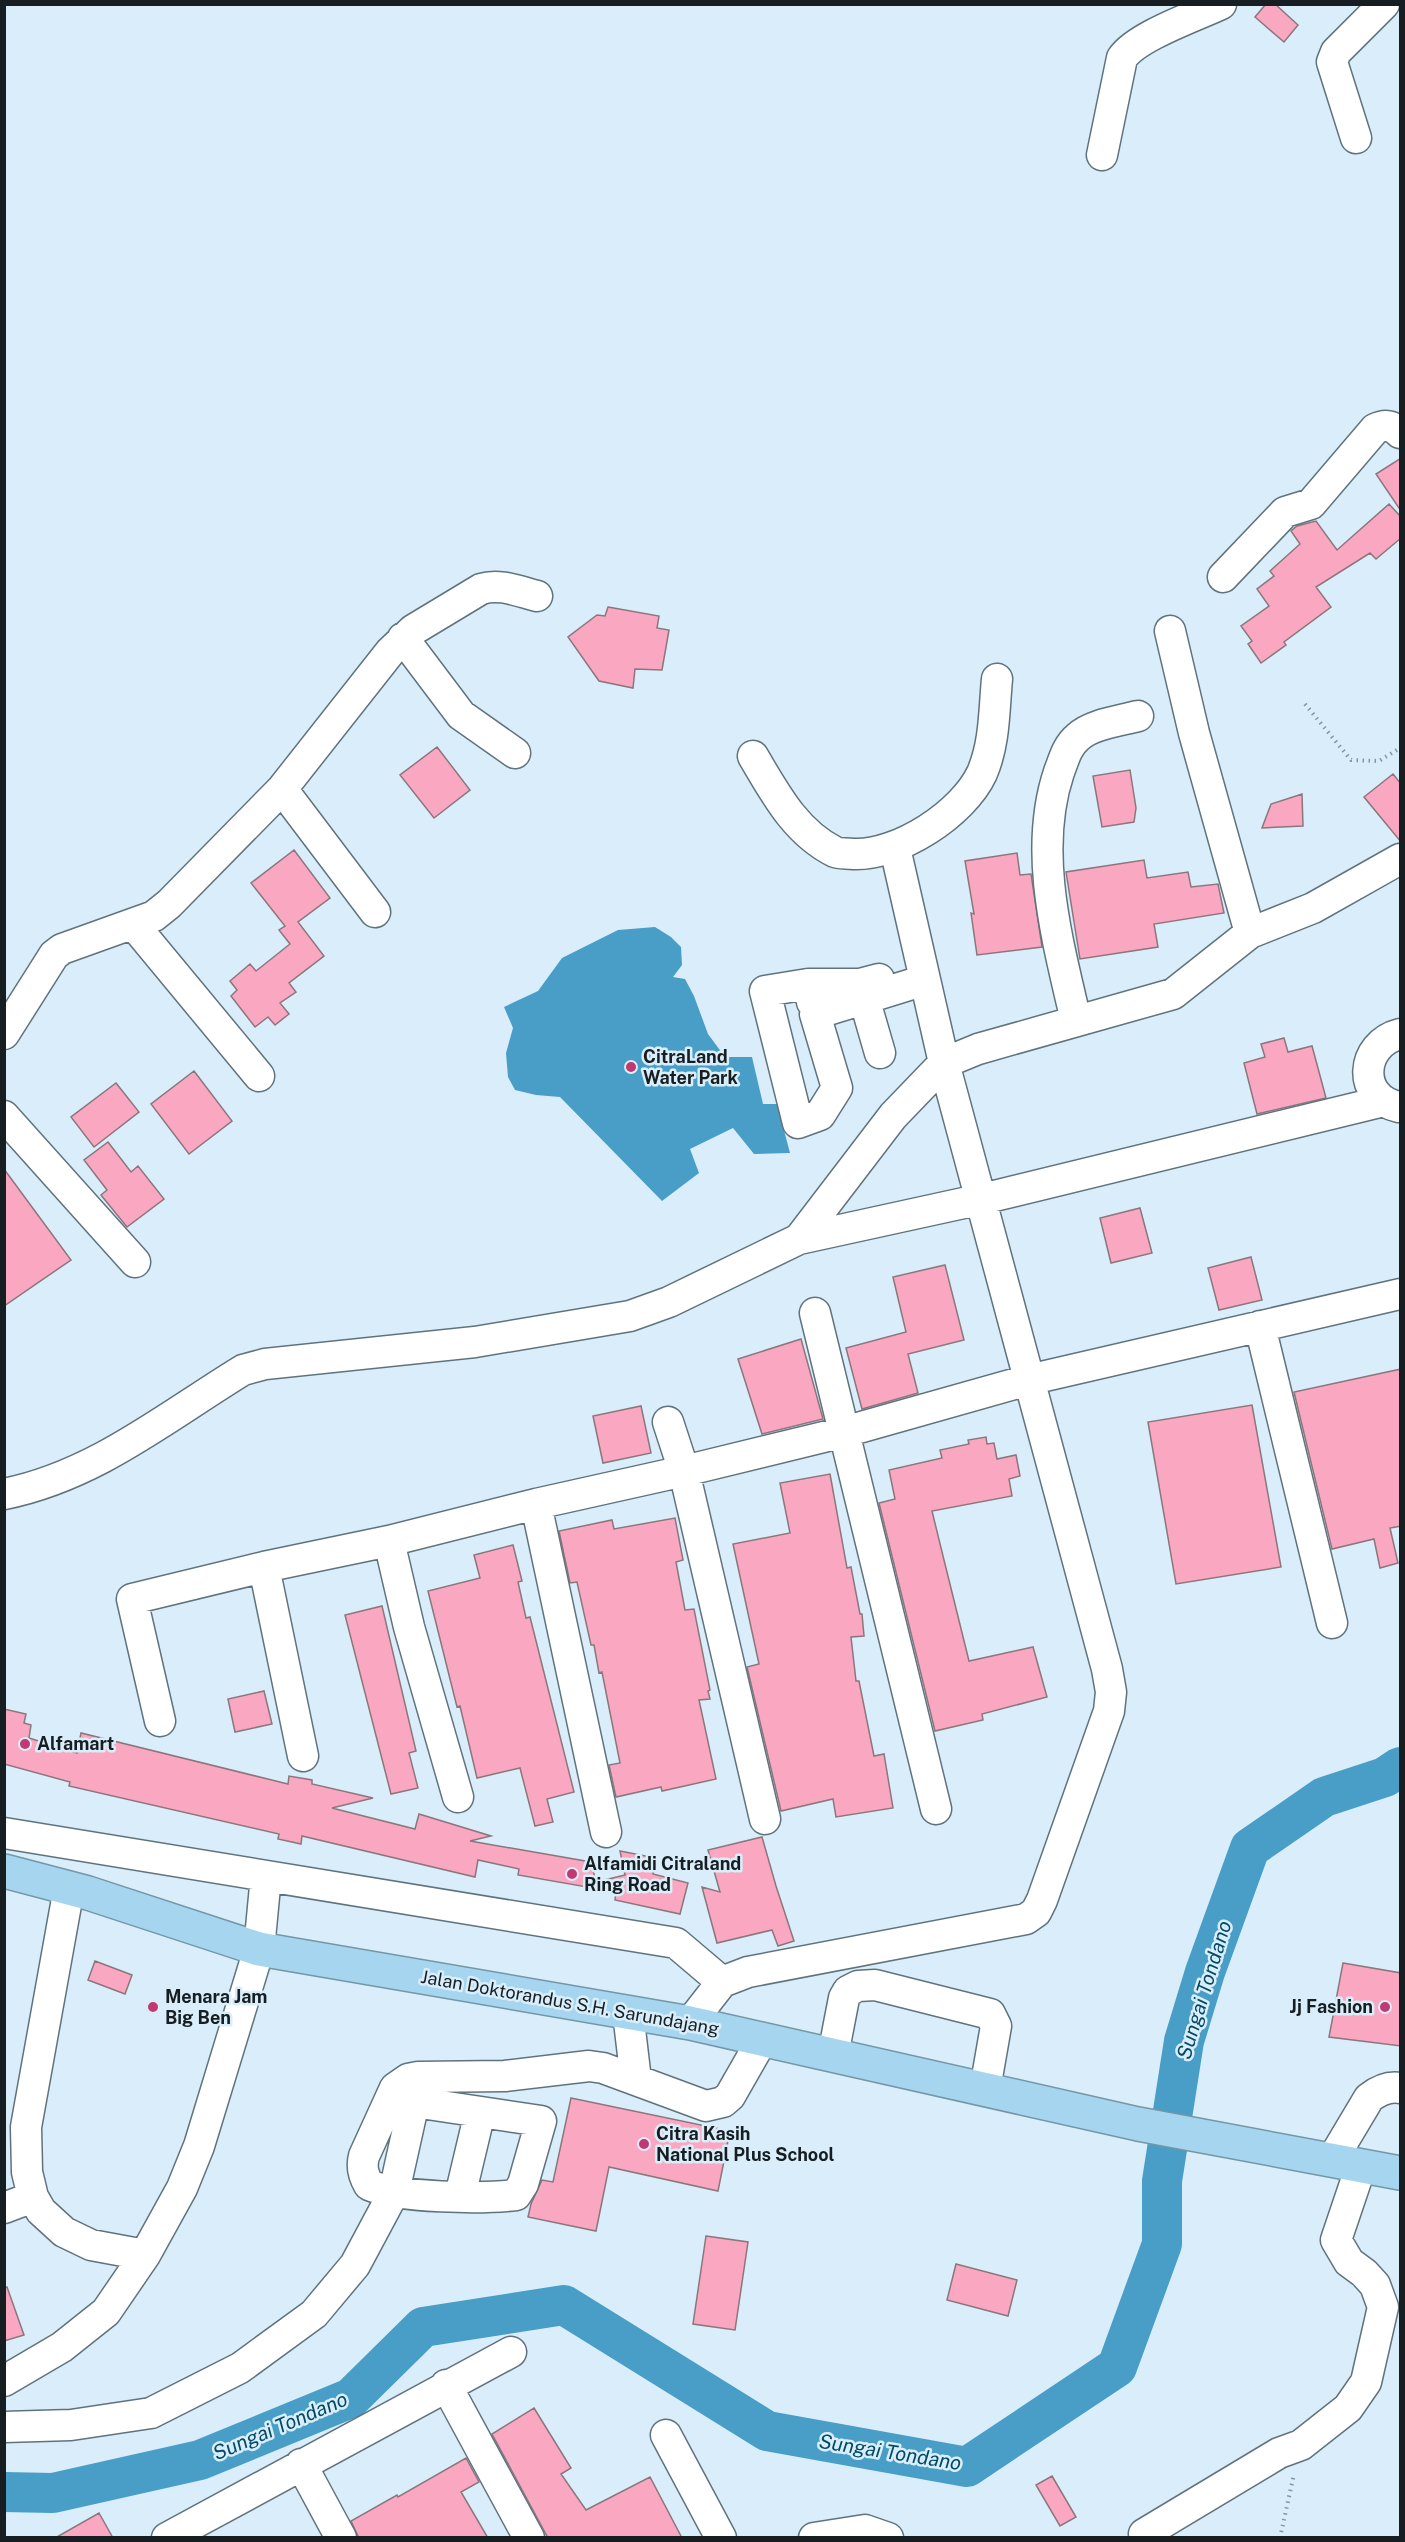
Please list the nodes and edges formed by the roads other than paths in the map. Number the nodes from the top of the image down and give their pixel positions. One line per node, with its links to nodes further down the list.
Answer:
1 (1221, 4): 4 (street)
2 (1384, 4): 3 (street)
3 (1356, 138)
4 (1102, 155)
5 (1401, 433): 6 (street)
6 (1223, 577)
7 (537, 596): 9 (street)
8 (1170, 631): 19 (street)
9 (403, 638): 12 (street); 14 (street)
10 (997, 679): 15 (street)
11 (1138, 716): 24 (street)
12 (515, 753)
13 (753, 756): 15 (street)
14 (282, 789): 17 (street); 18 (street)
15 (895, 848): 20 (street)
16 (1401, 859): 19 (street)
17 (375, 912)
18 (134, 925): 25 (street); 29 (street)
19 (1250, 933): 24 (street)
20 (924, 974): 22 (street); 28 (street)
21 (808, 984): 22 (street); 23 (street); 23 (street)
22 (862, 991): 23 (street); 27 (street)
23 (815, 1014)
24 (1076, 1021): 28 (street)
25 (4, 1034)
26 (1401, 1034): 30 (street)
27 (880, 1053)
28 (944, 1063): 32 (street); 33 (street)
29 (259, 1076)
30 (1392, 1104): 32 (street)
31 (4, 1116): 34 (street)
32 (982, 1199): 33 (street); 38 (street)
33 (799, 1239): 42 (street)
34 (135, 1262)
35 (1401, 1294): 37 (street)
36 (815, 1313): 40 (street)
37 (1260, 1326): 38 (street); 46 (street)
38 (1028, 1380): 40 (street); 59 (street)
39 (668, 1422): 41 (street)
40 (844, 1432): 41 (street); 50 (street)
41 (684, 1471): 43 (street); 51 (street)
42 (4, 1494)
43 (536, 1504): 44 (street); 52 (street)
44 (389, 1541): 45 (street); 49 (street)
45 (264, 1567): 47 (street); 48 (street)
46 (1332, 1623)
47 (160, 1721)
48 (303, 1756)
49 (458, 1797)
50 (936, 1809)
51 (765, 1819)
52 (606, 1832)
53 (4, 1833): 54 (street)
54 (97, 1848): 56 (street); 57 (street)
55 (4, 1871): 57 (highway, Jalan Doktorandus S.H. Sarundajang)
56 (266, 1876): 58 (street); 59 (street)
57 (78, 1890): 58 (highway, Jalan Doktorandus S.H. Sarundajang); 72 (street)
58 (259, 1949): 60 (highway, Jalan Doktorandus S.H. Sarundajang); 74 (street)
59 (722, 1982): 61 (street)
60 (628, 2013): 61 (highway, Jalan Doktorandus S.H. Sarundajang); 64 (street)
61 (690, 2023): 62 (highway, Jalan Doktorandus S.H. Sarundajang)
62 (762, 2040): 63 (highway, Jalan Doktorandus S.H. Sarundajang); 64 (street)
63 (833, 2055): 66 (highway, Jalan Doktorandus S.H. Sarundajang); 66 (street)
64 (636, 2080): 70 (street)
65 (1401, 2088): 68 (street)
66 (985, 2089): 68 (highway, Jalan Doktorandus S.H. Sarundajang)
67 (480, 2112): 70 (street); 71 (street); 71 (street)
68 (1346, 2163): 69 (highway); 81 (street)
69 (1401, 2173)
70 (394, 2192): 71 (street); 78 (street)
71 (460, 2196)
72 (33, 2198): 73 (street); 74 (street)
73 (4, 2208)
74 (145, 2255): 76 (street)
75 (511, 2352): 77 (street)
76 (4, 2381)
77 (446, 2385): 80 (street); 84 (street)
78 (4, 2427)
79 (666, 2435): 85 (street)
80 (301, 2464): 82 (street); 83 (street)
81 (1144, 2534)
82 (167, 2538)
83 (341, 2538)
84 (529, 2538)
85 (721, 2538)
86 (814, 2538): 87 (street)
87 (888, 2538)

